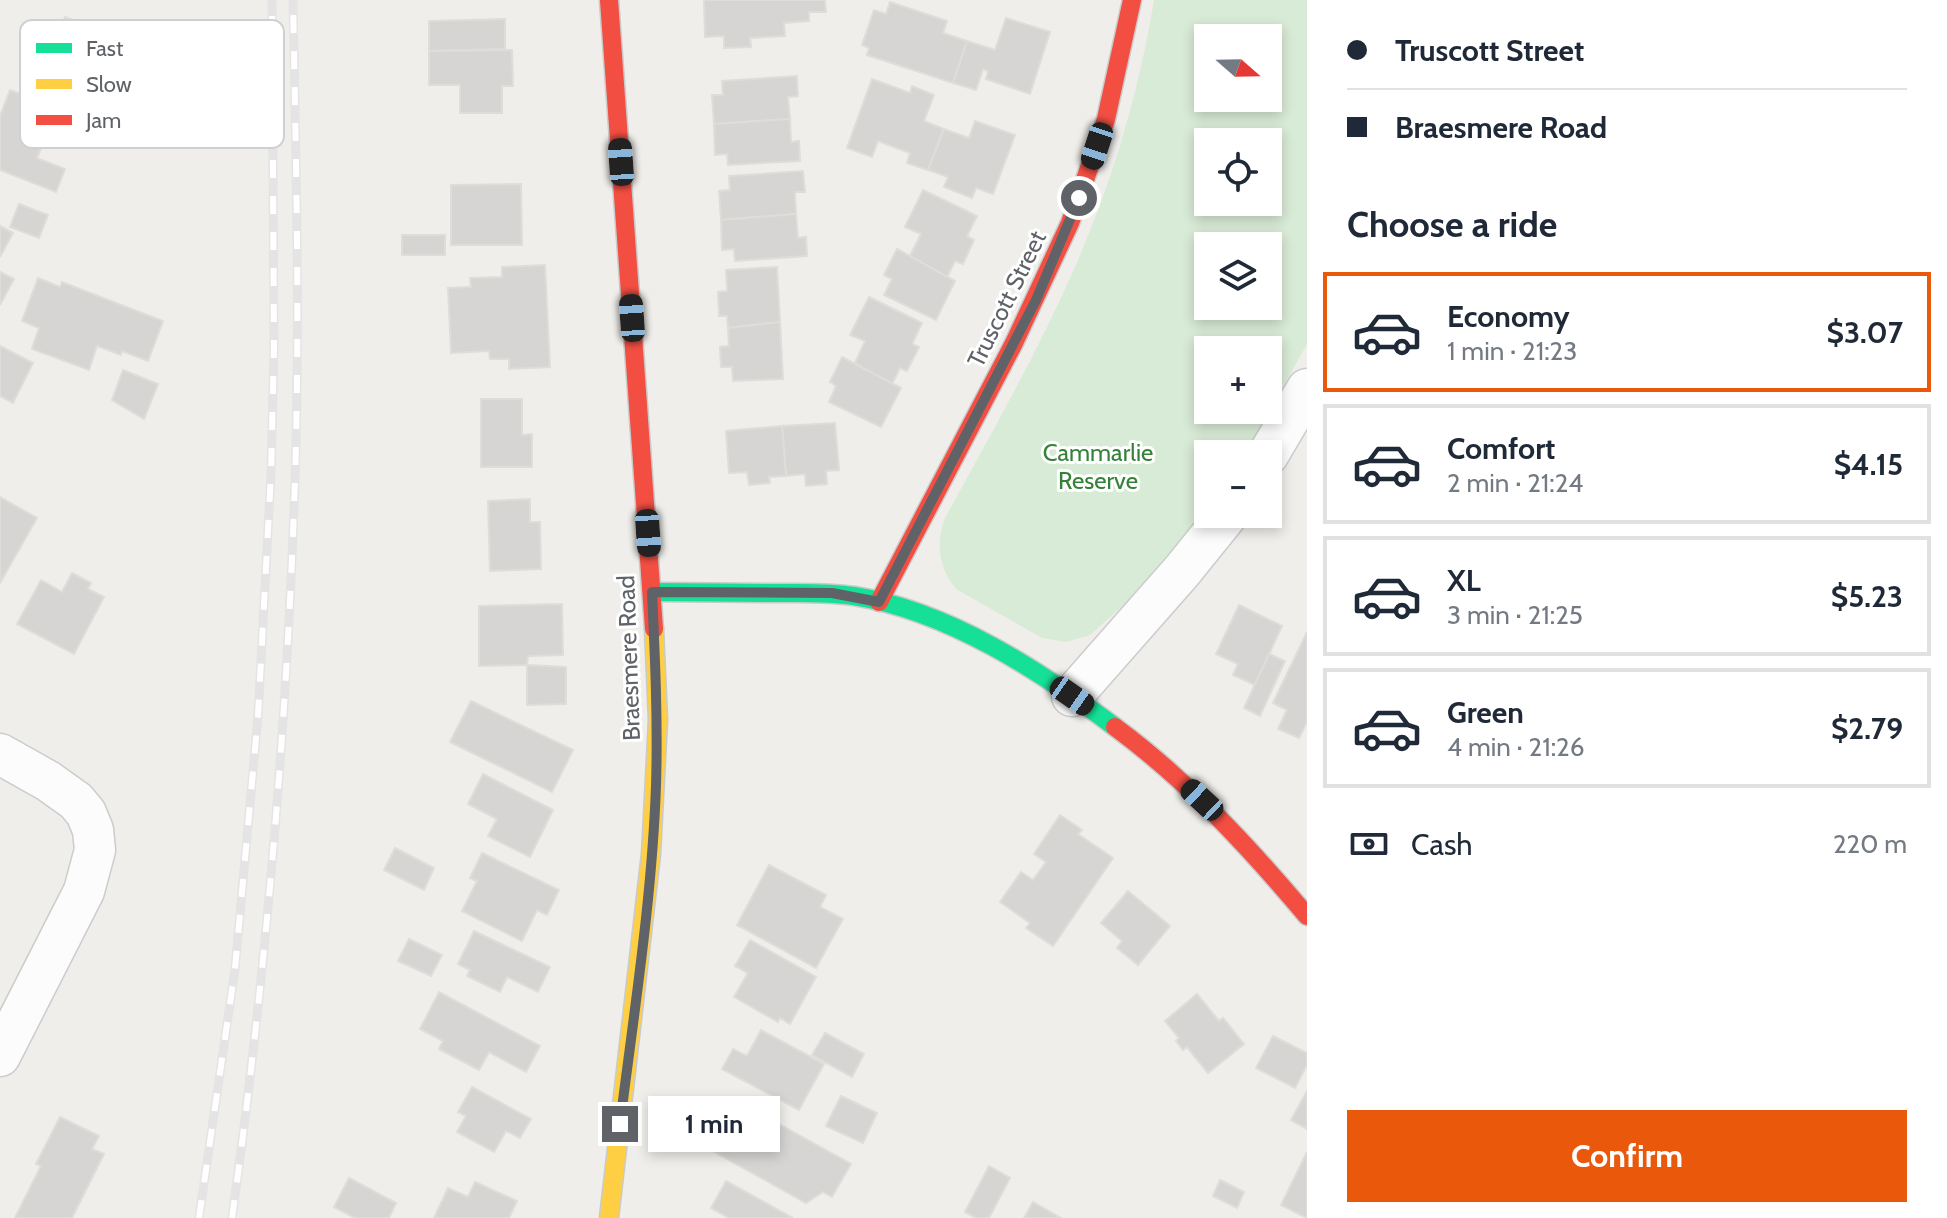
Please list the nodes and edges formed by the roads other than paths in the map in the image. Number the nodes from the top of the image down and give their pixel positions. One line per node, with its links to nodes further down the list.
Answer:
1 (609, 0): 6 (street, Braesmere Road)
2 (1132, 0): 7 (street, Truscott Street)
3 (1307, 389): 4 (street)
4 (1277, 440)
5 (1217, 528): 8 (street)
6 (652, 592): 7 (street); 12 (street, Braesmere Road)
7 (879, 602): 8 (street)
8 (1072, 696): 10 (street)
9 (0, 754): 11 (street)
10 (1307, 916)
11 (0, 1056)
12 (609, 1218)

